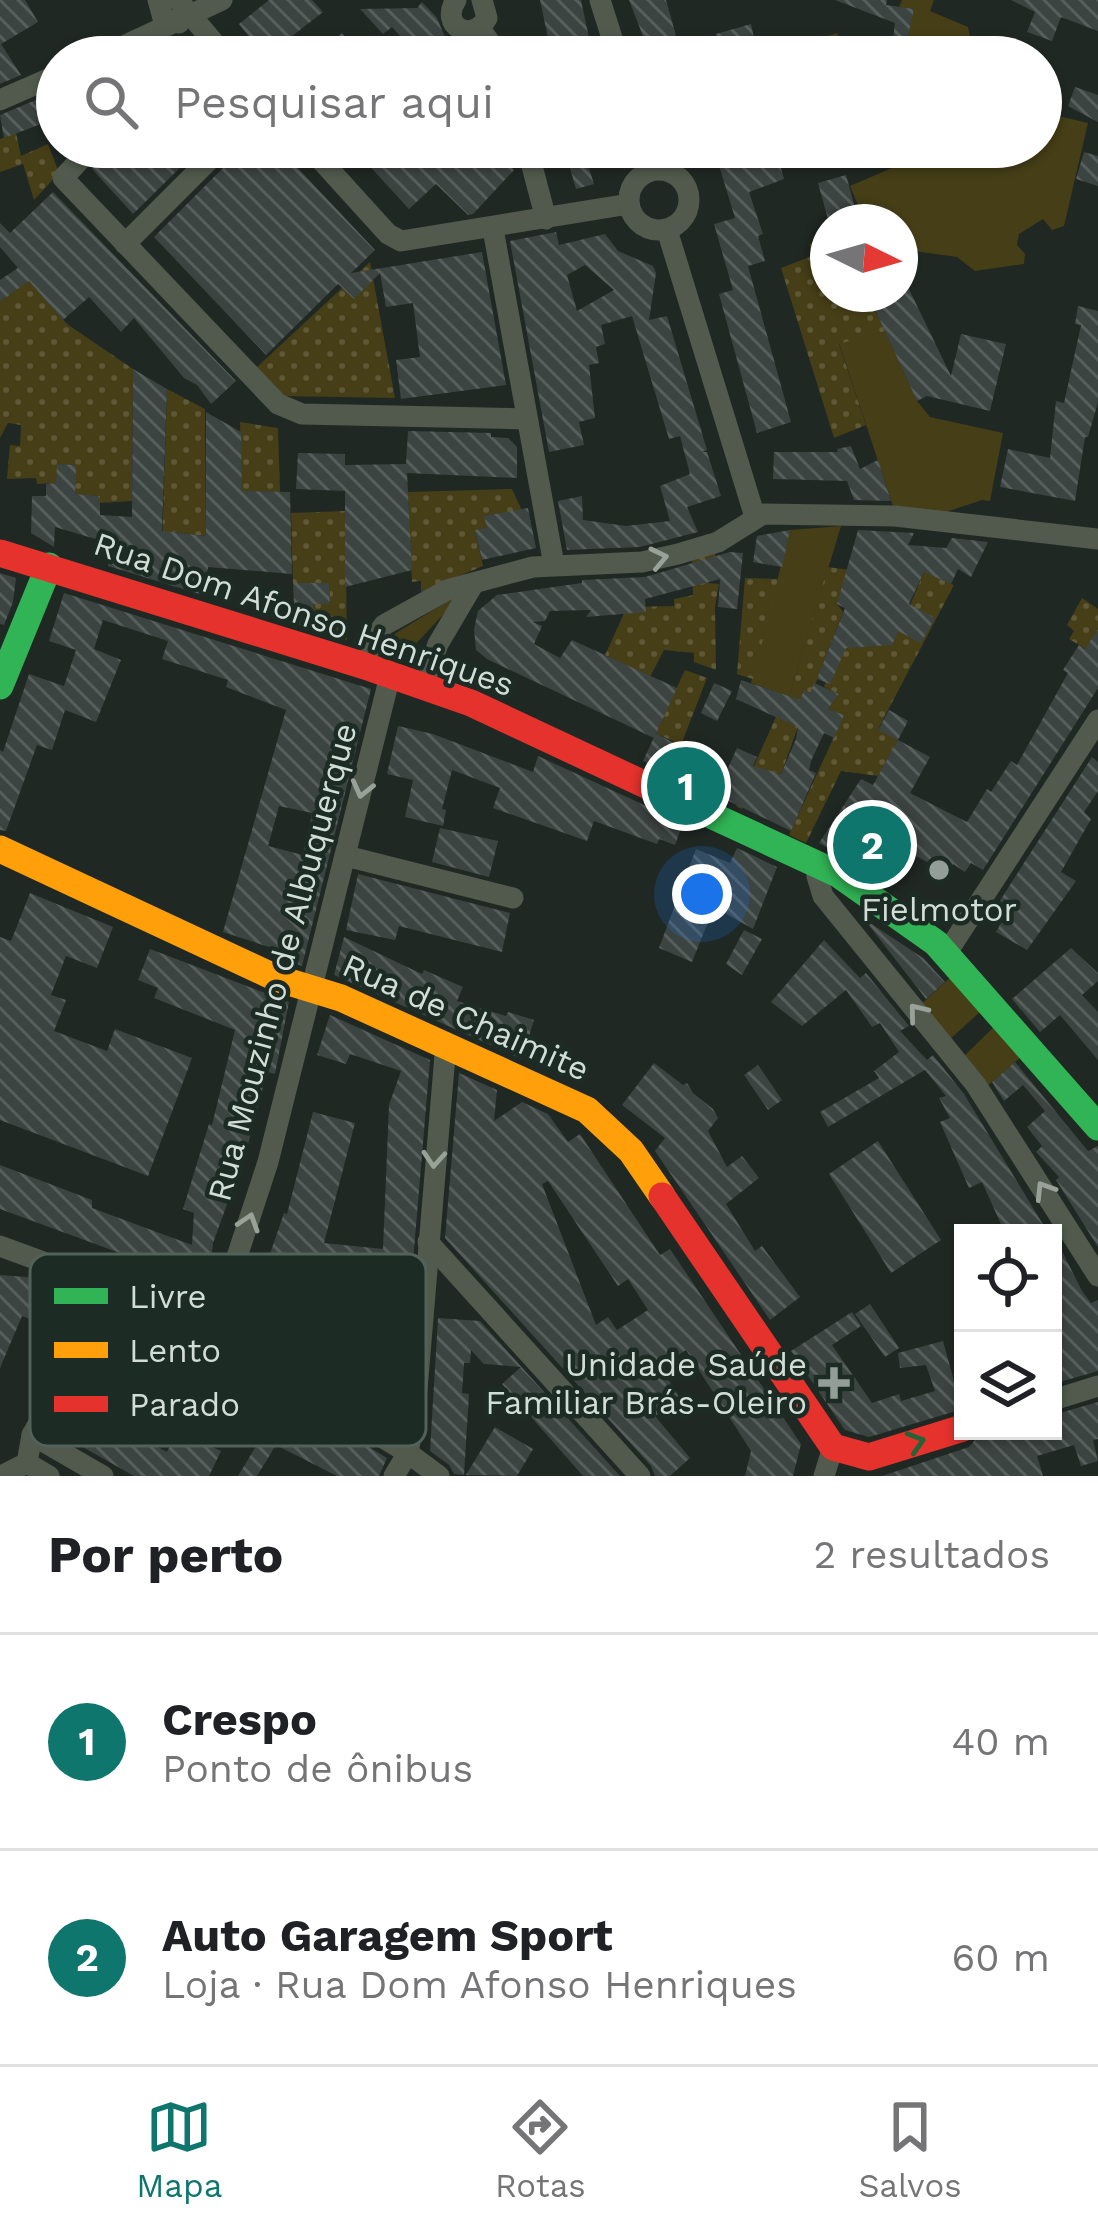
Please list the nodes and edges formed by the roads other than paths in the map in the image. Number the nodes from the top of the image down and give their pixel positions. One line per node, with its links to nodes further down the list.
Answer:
1 (158, 0): 6 (street)
2 (223, 0): 6 (street)
3 (456, 0): 7 (street)
4 (482, 0): 7 (street)
5 (600, 0): 11 (street)
6 (183, 13): 8 (street); 9 (street)
7 (480, 28): 10 (street)
8 (140, 36)
9 (205, 36)
10 (486, 36)
11 (611, 36)
12 (36, 84): 13 (street)
13 (0, 100)
14 (72, 168): 24 (street)
15 (201, 168): 24 (street)
16 (329, 168): 22 (street)
17 (532, 168): 21 (street)
18 (651, 168): 19 (street)
19 (652, 171): 20 (street); 23 (street)
20 (629, 204): 21 (street); 23 (street)
21 (546, 219): 22 (street)
22 (493, 229): 25 (street)
23 (667, 230): 26 (street)
24 (125, 244): 25 (street)
25 (527, 419): 29 (street)
26 (755, 517): 27 (street); 29 (street, Rua Mouzinho de Albuquerque, one-way to 26)
27 (1097, 534)
28 (0, 553): 30 (street, Rua Dom Afonso Henriques)
29 (554, 565): 31 (street, Rua Mouzinho de Albuquerque)
30 (49, 566): 32 (street, Rua Dom Afonso Henriques); 33 (street)
31 (474, 583): 32 (street, Rua Mouzinho de Albuquerque); 34 (street)
32 (378, 671): 34 (street, Rua Dom Afonso Henriques); 37 (street, Rua Mouzinho de Albuquerque, one-way to 37)
33 (0, 686)
34 (423, 686): 38 (street, Rua Dom Afonso Henriques)
35 (1098, 719): 40 (street)
36 (0, 849): 41 (street, Rua de Chaimite)
37 (346, 856): 39 (street); 41 (street, Rua Mouzinho de Albuquerque)
38 (822, 866): 40 (street, Rua Dom Afonso Henriques); 49 (street, one-way to 38)
39 (514, 898)
40 (946, 954): 43 (street, Rua Dom Afonso Henriques)
41 (312, 987): 42 (street, Rua de Chaimite); 46 (street, Rua Mouzinho de Albuquerque, one-way to 41)
42 (446, 1043): 44 (street, one-way to 44); 57 (street, Rua de Chaimite)
43 (1096, 1119)
44 (428, 1242): 48 (street); 66 (street)
45 (0, 1246): 47 (street)
46 (238, 1254)
47 (30, 1257)
48 (426, 1275)
49 (1098, 1276)
50 (1098, 1386): 51 (street)
51 (1062, 1397)
52 (954, 1432): 60 (street, one-way to 52)
53 (30, 1446): 59 (street)
54 (51, 1446): 63 (street)
55 (397, 1446): 58 (street)
56 (409, 1446): 58 (street)
57 (833, 1447): 60 (street); 67 (street)
58 (408, 1453): 64 (street); 65 (street)
59 (27, 1463): 61 (street); 62 (street)
60 (866, 1466)
61 (2, 1476)
62 (49, 1476)
63 (103, 1476)
64 (394, 1476)
65 (439, 1476)
66 (640, 1476)
67 (824, 1476)

